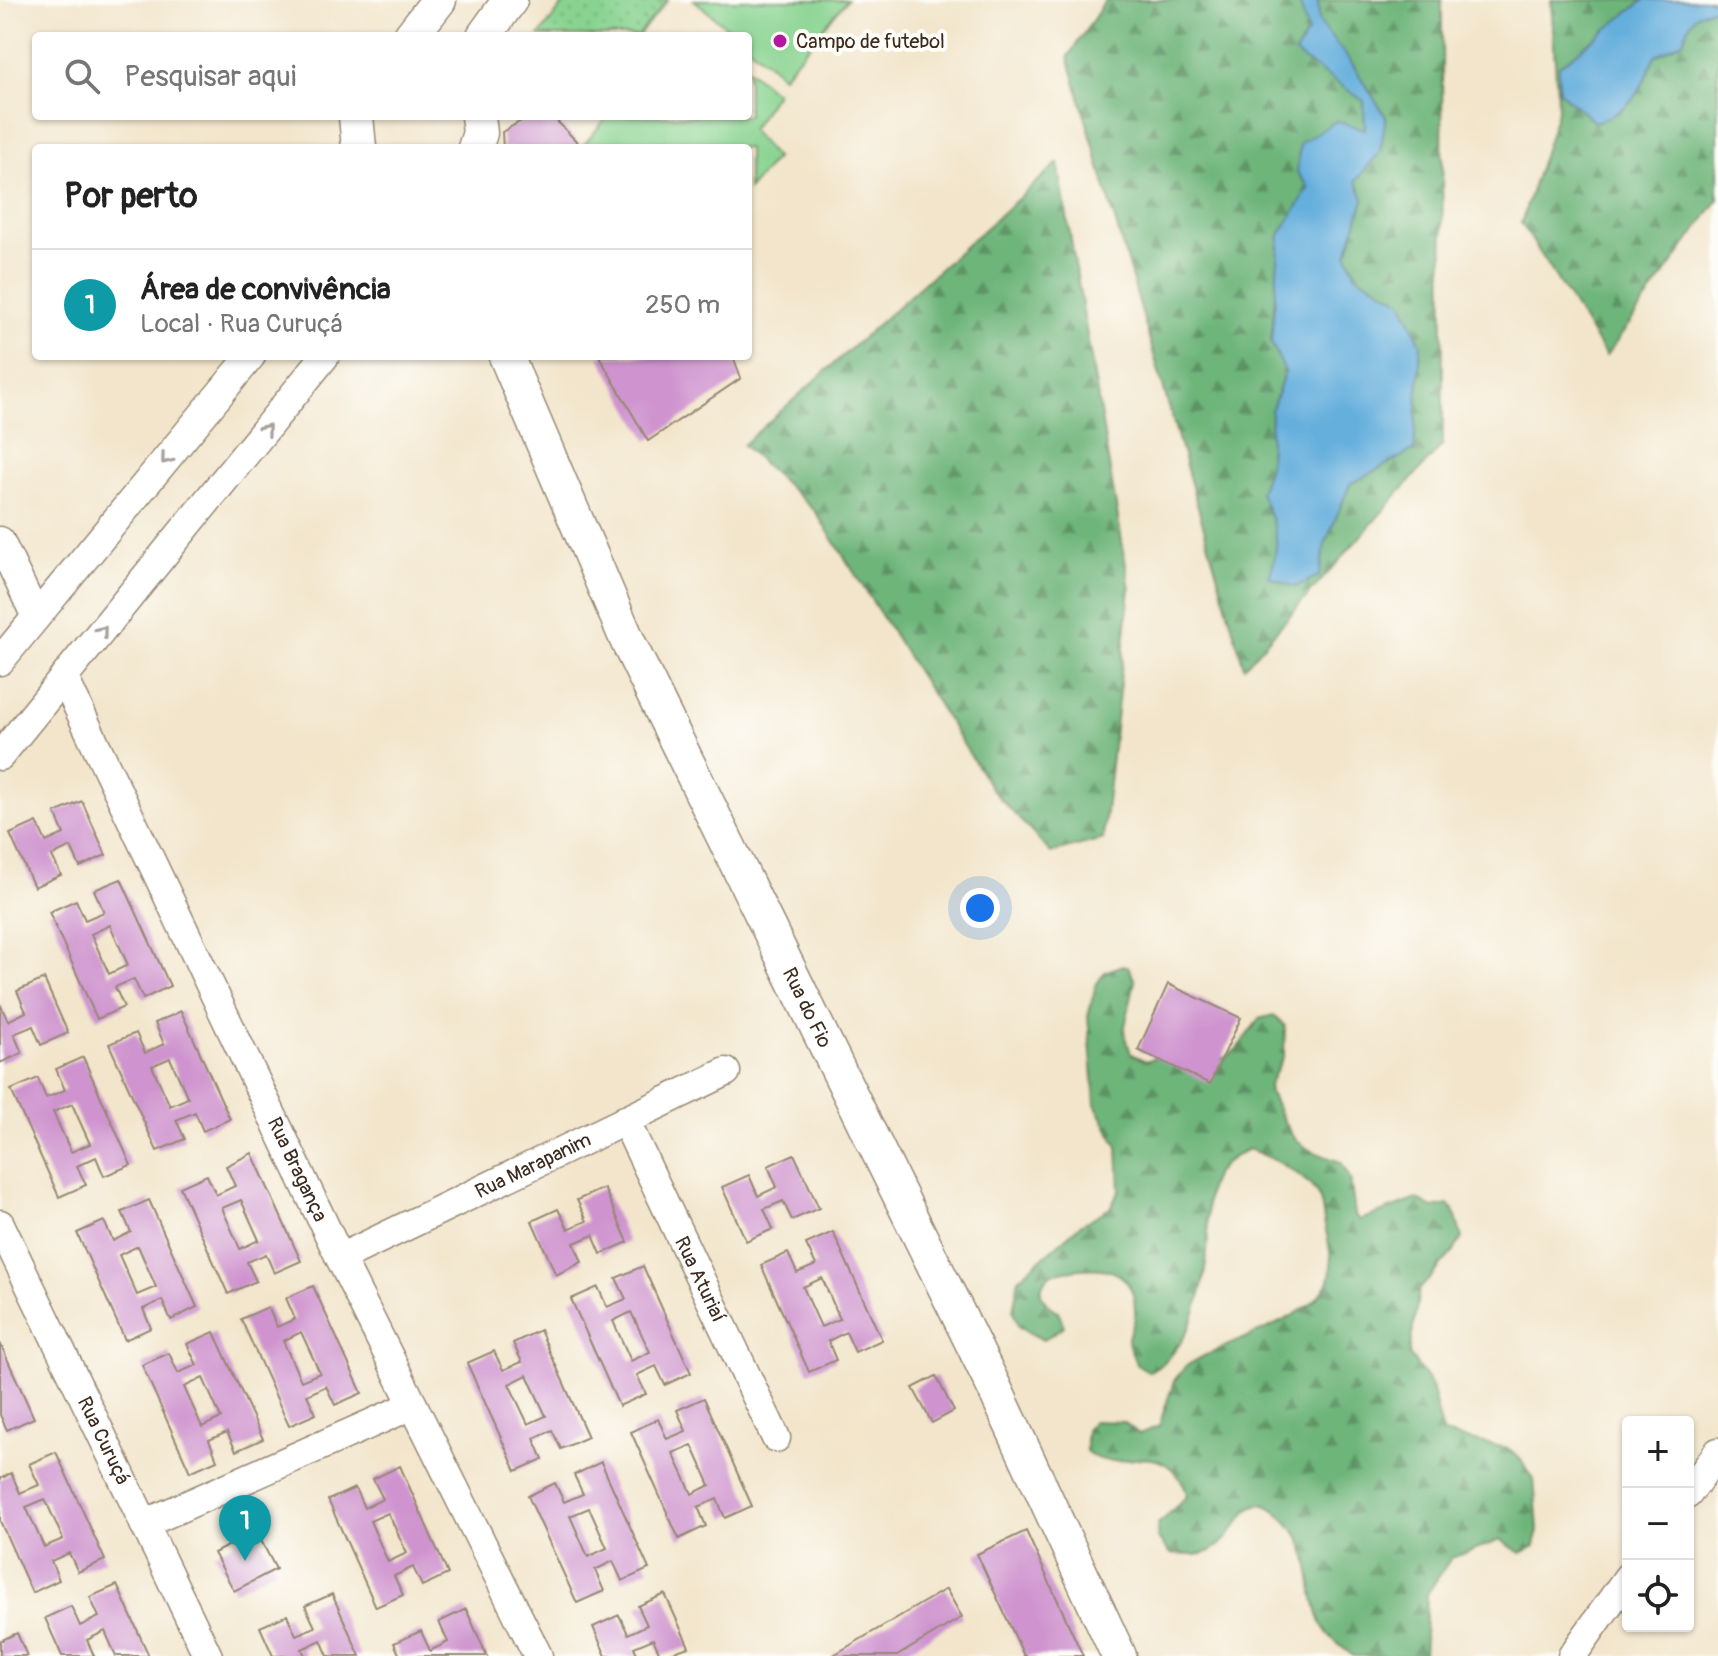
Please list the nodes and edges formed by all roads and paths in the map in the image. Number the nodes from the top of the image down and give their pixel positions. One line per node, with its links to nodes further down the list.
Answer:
1 (439, 0): 3 (street)
2 (510, 0): 4 (street)
3 (414, 32)
4 (487, 32)
5 (356, 120): 7 (street)
6 (478, 120): 8 (street)
7 (359, 144)
8 (476, 144)
9 (248, 360): 13 (street, one-way to 13)
10 (322, 360): 15 (street, one-way to 10)
11 (508, 360): 29 (street, Rua do Fio)
12 (0, 541): 13 (street)
13 (36, 617): 14 (street)
14 (0, 661)
15 (64, 678): 16 (street); 20 (street, Rua Bragança)
16 (0, 756)
17 (726, 1072): 18 (street, Rua Marapanim)
18 (625, 1120): 20 (street, Rua Marapanim); 22 (street, Rua Aturiaí)
19 (0, 1224): 25 (street, Rua Curuçá)
20 (340, 1258): 21 (street, Rua Bragança)
21 (413, 1405): 25 (street); 28 (street, Rua Bragança)
22 (776, 1438)
23 (1718, 1452): 24 (street)
24 (1692, 1488)
25 (144, 1524): 27 (street, Rua Curuçá)
26 (1622, 1585): 30 (street)
27 (208, 1656)
28 (538, 1656)
29 (1119, 1656)
30 (1572, 1656)

